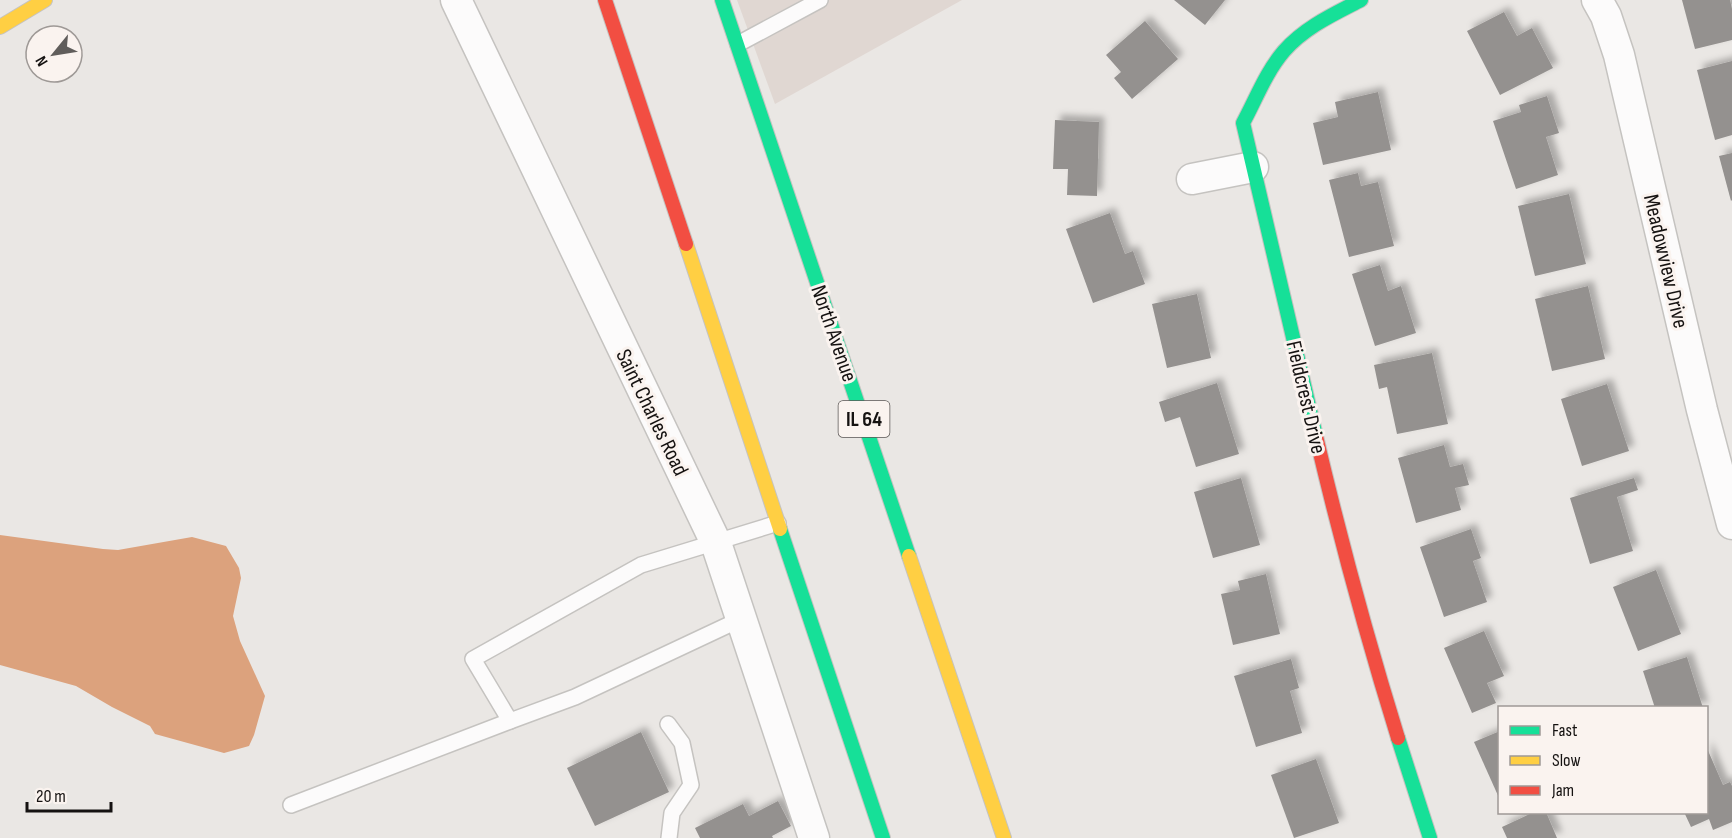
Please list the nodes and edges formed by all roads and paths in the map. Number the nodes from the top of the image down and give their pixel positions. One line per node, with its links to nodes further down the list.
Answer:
1 (45, 0): 8 (main road)
2 (456, 0): 14 (street, Saint Charles Road)
3 (605, 0): 12 (main road)
4 (722, 0): 9 (main road, North Avenue / IL 64)
5 (820, 0): 9 (lane)
6 (1361, 0): 10 (main road, Fieldcrest Drive)
7 (1597, 0): 13 (street, Meadowview Drive)
8 (0, 27)
9 (738, 44): 22 (main road, North Avenue / IL 64)
10 (1253, 167): 11 (street); 23 (main road, Fieldcrest Drive)
11 (1192, 179)
12 (778, 524): 14 (lane); 21 (main road)
13 (1732, 524)
14 (716, 543): 15 (street, Saint Charles Road); 16 (lane)
15 (741, 619): 16 (lane); 20 (street, Saint Charles Road)
16 (510, 721): 18 (lane)
17 (668, 724): 19 (lane)
18 (291, 805)
19 (669, 838)
20 (814, 838)
21 (883, 838)
22 (1004, 838)
23 (1430, 838)

